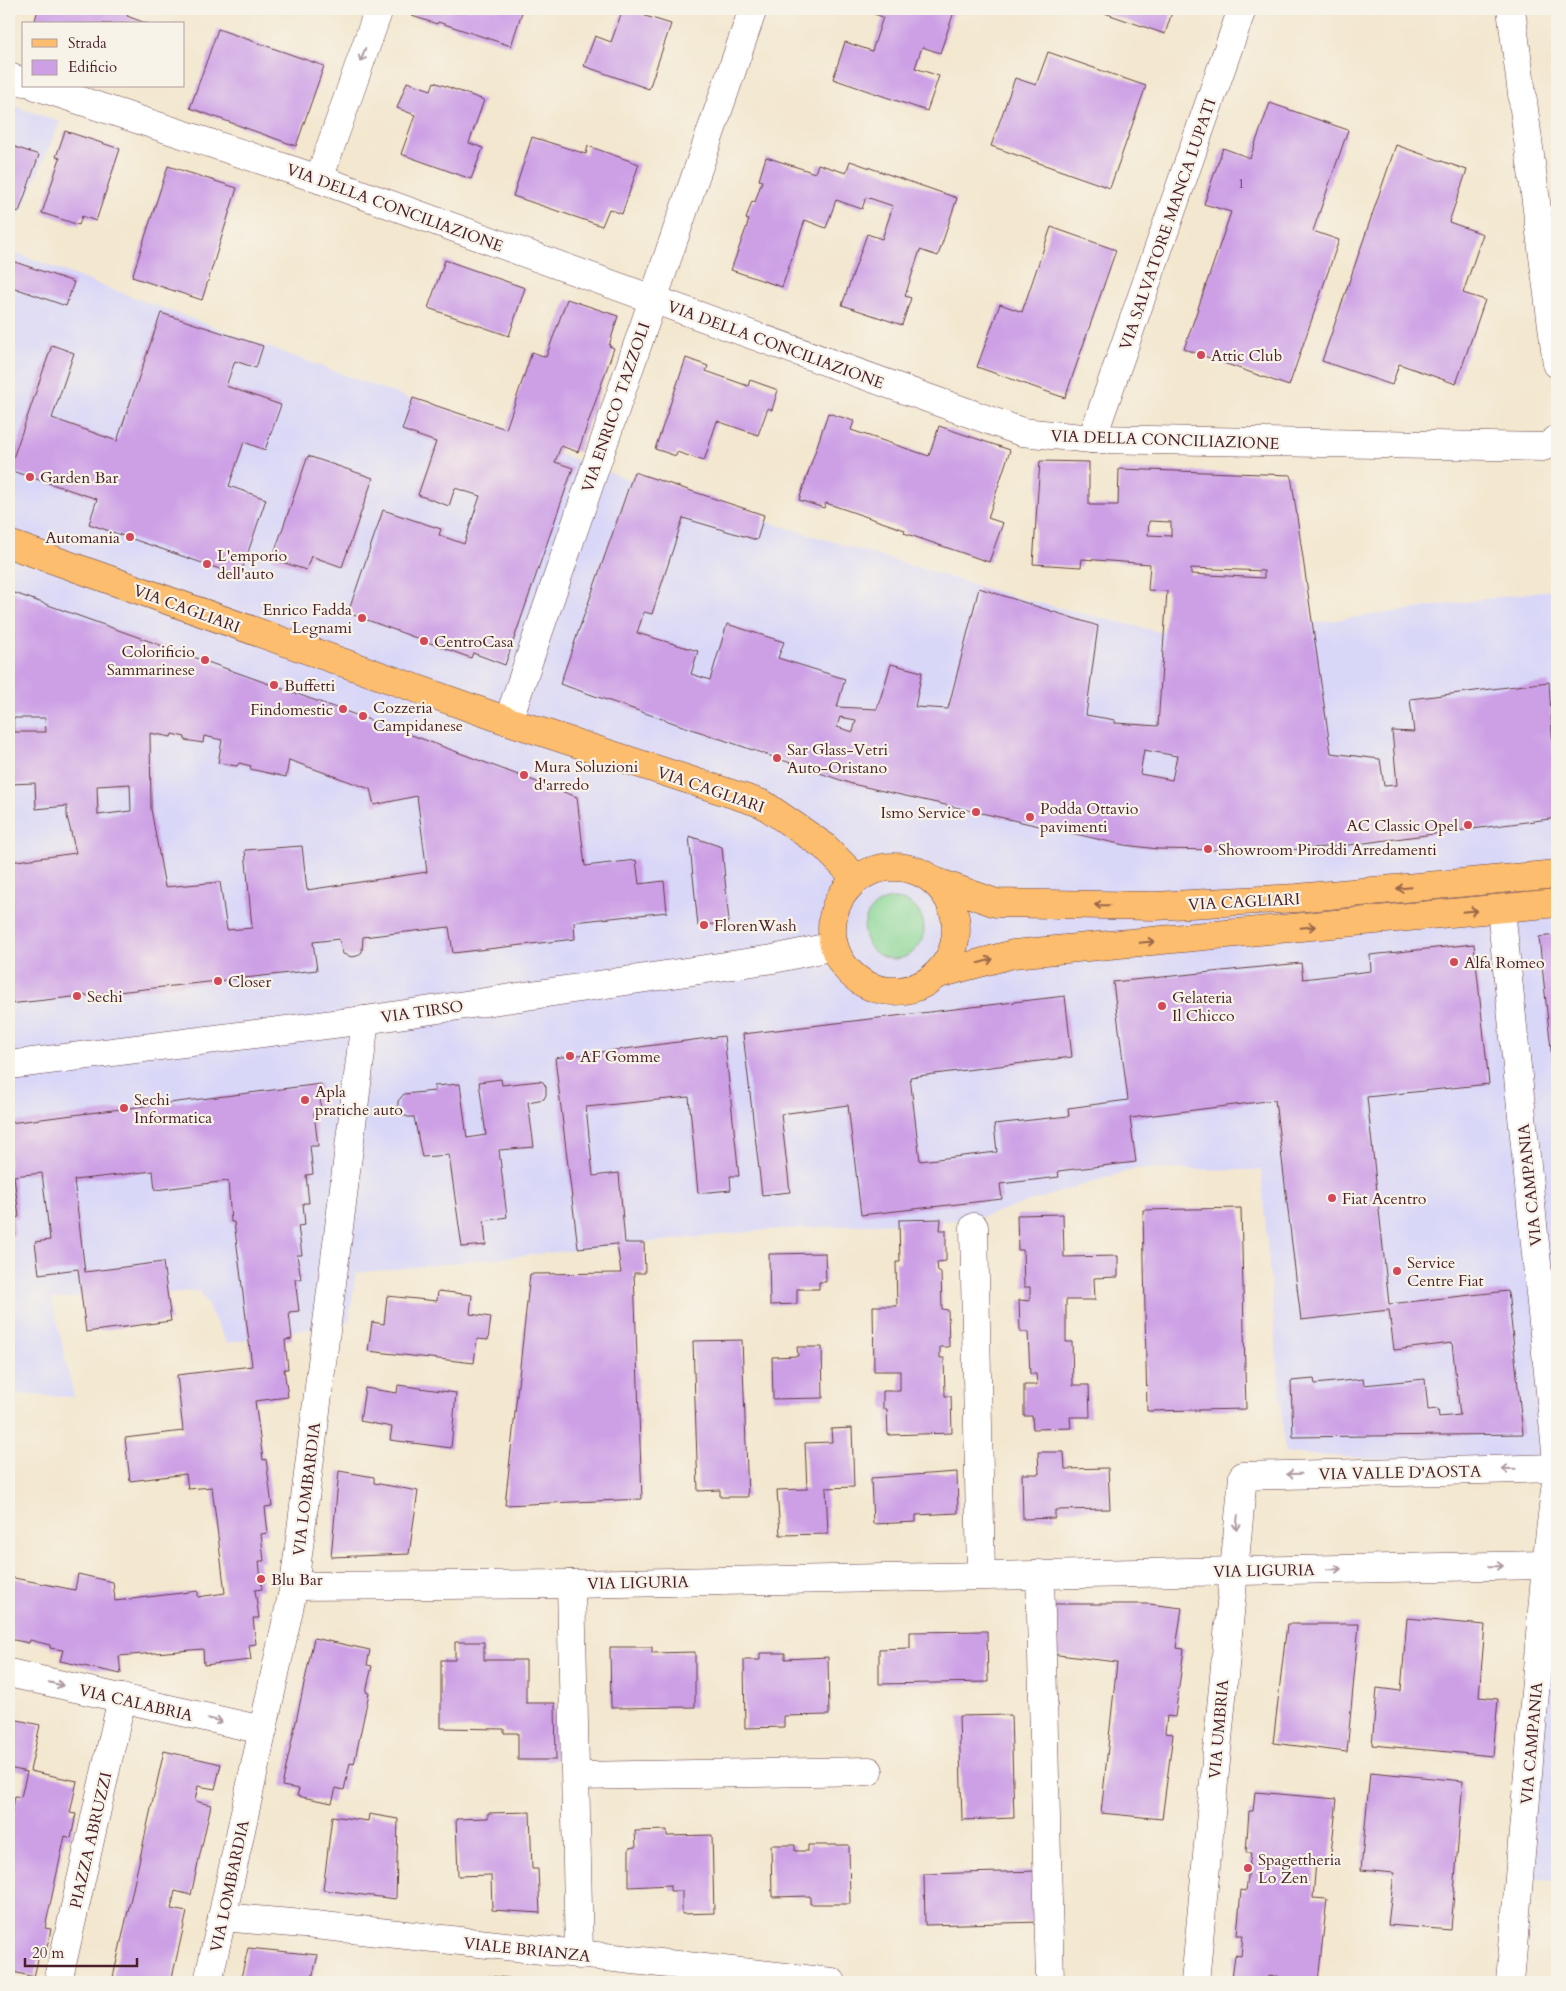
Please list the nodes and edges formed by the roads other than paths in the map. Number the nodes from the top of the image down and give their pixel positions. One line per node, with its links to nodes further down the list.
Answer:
1 (379, 9): 8 (street, one-way to 8)
2 (753, 9): 10 (street, VIA ENRICO TAZZOLI)
3 (1242, 9): 12 (street, VIA SALVATORE MANCA LUPATI)
4 (1511, 9): 9 (street)
5 (9, 77): 6 (street)
6 (22, 81)
7 (42, 88): 8 (street, VIA DELLA CONCILIAZIONE)
8 (319, 179): 10 (street, VIA DELLA CONCILIAZIONE)
9 (1550, 251): 11 (street)
10 (652, 299): 12 (street, VIA DELLA CONCILIAZIONE); 15 (street, VIA ENRICO TAZZOLI)
11 (1557, 364)
12 (1092, 439): 13 (street, VIA DELLA CONCILIAZIONE)
13 (1550, 443)
14 (9, 544): 15 (main road, VIA CAGLIARI)
15 (508, 721): 17 (main road, VIA CAGLIARI)
16 (1557, 874): 18 (main road, VIA CAGLIARI, one-way to 18)
17 (857, 879): 18 (main road); 21 (main road)
18 (934, 881): 22 (main road)
19 (1557, 903): 20 (main road, VIA CAGLIARI)
20 (1501, 908): 22 (main road, VIA CAGLIARI, one-way to 20); 26 (street, VIA CAMPANIA)
21 (834, 946): 22 (main road); 23 (street, VIA TIRSO)
22 (938, 974)
23 (365, 1020): 24 (street, VIA TIRSO); 35 (street, VIA LOMBARDIA)
24 (9, 1065)
25 (974, 1227): 33 (street)
26 (1557, 1461)
27 (1557, 1468): 29 (street, VIA VALLE D'AOSTA, one-way to 29)
28 (1557, 1474): 30 (street, VIA CAMPANIA)
29 (1242, 1476): 31 (street, VIA UMBRIA, one-way to 31)
30 (1546, 1566): 31 (street, VIA LIGURIA, one-way to 30); 49 (street, VIA CAMPANIA)
31 (1232, 1570): 32 (street, VIA LIGURIA); 48 (street, VIA UMBRIA)
32 (1040, 1574): 33 (street, VIA LIGURIA); 47 (street)
33 (981, 1575): 34 (street, VIA LIGURIA)
34 (571, 1584): 35 (street, VIA LIGURIA); 40 (street)
35 (294, 1586): 38 (street, VIA LOMBARDIA)
36 (9, 1673): 37 (street, VIA CALABRIA, one-way to 37)
37 (122, 1698): 38 (street, VIA CALABRIA, one-way to 38); 44 (street, PIAZZA ABRUZZI)
38 (263, 1730): 41 (street, VIA LOMBARDIA)
39 (869, 1771): 40 (street)
40 (576, 1776): 42 (street)
41 (222, 1917): 42 (street, VIALE BRIANZA); 45 (street, VIA LOMBARDIA)
42 (579, 1956): 43 (street, VIALE BRIANZA)
43 (769, 1979): 46 (street, VIALE BRIANZA)
44 (58, 1982)
45 (208, 1982)
46 (832, 1982)
47 (1050, 1982)
48 (1195, 1982)
49 (1510, 1982)

